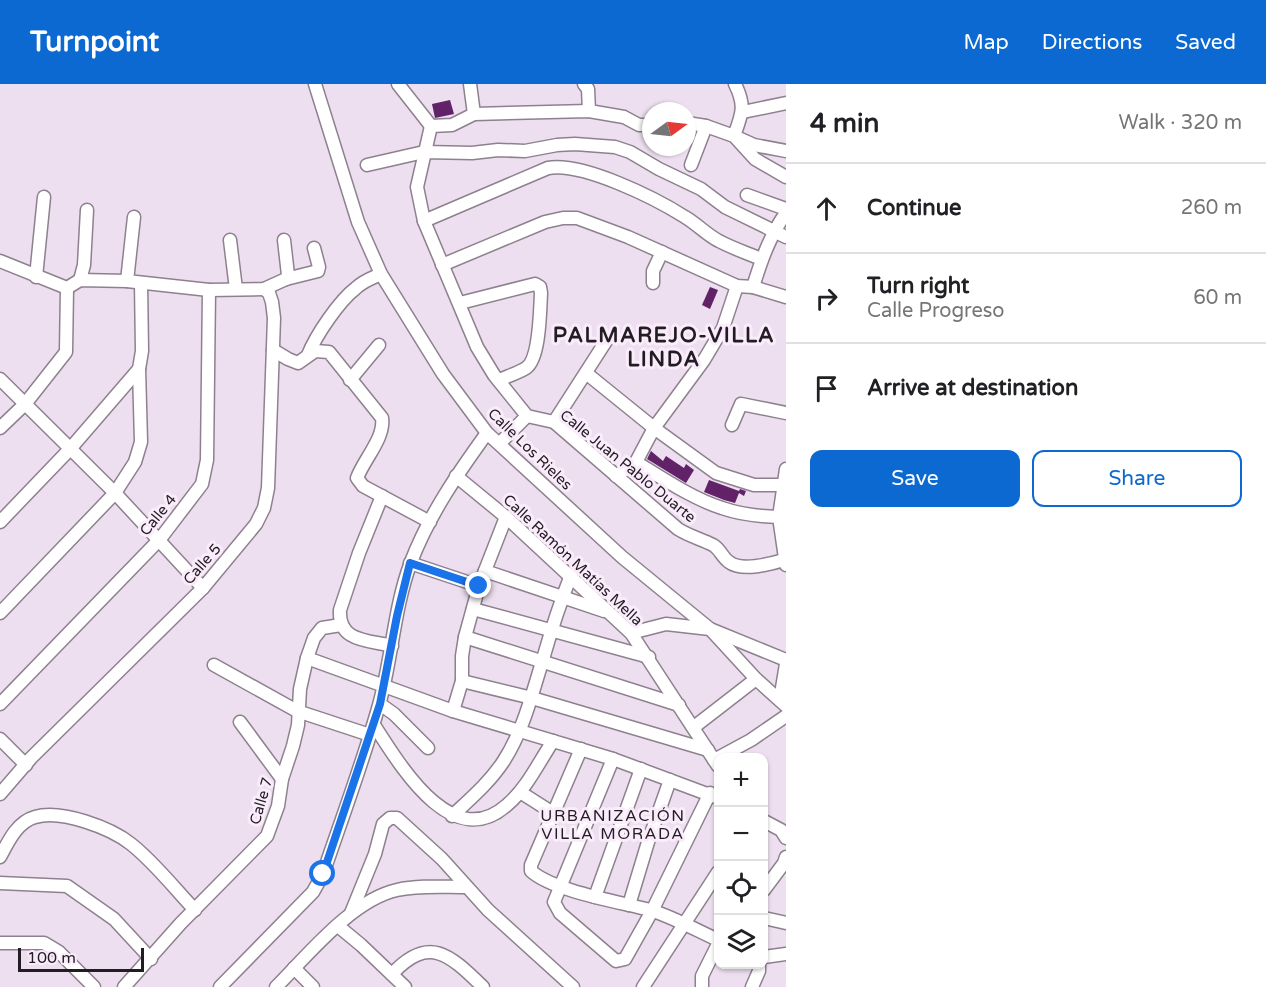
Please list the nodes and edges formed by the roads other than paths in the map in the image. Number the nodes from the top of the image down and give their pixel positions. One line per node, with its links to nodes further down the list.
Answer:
1 (315, 84): 34 (street, Calle Los Rieles)
2 (398, 84): 12 (street)
3 (470, 84): 9 (street)
4 (735, 84): 8 (street)
5 (591, 86): 7 (street)
6 (786, 103): 8 (street)
7 (589, 111): 9 (street); 11 (street)
8 (743, 112): 14 (street)
9 (474, 114): 12 (street)
10 (696, 124): 13 (street)
11 (642, 125)
12 (431, 126): 16 (street)
13 (706, 126): 14 (street); 18 (street)
14 (734, 136): 15 (street); 19 (street)
15 (786, 151)
16 (424, 152): 17 (street); 25 (street); 26 (street)
17 (367, 165)
18 (691, 165)
19 (786, 177)
20 (747, 195): 23 (street)
21 (44, 197): 35 (street)
22 (87, 210): 37 (street)
23 (786, 211): 26 (street)
24 (134, 217): 38 (street)
25 (424, 221): 31 (street); 33 (street)
26 (780, 234): 31 (street)
27 (230, 240): 46 (street)
28 (284, 240): 36 (street)
29 (314, 248): 36 (street)
30 (662, 252): 33 (street); 40 (street); 41 (street)
31 (761, 259): 42 (street)
32 (0, 261): 35 (street)
33 (442, 265): 48 (street)
34 (381, 274): 52 (street); 65 (street, Calle Los Rieles)
35 (36, 276): 43 (street)
36 (286, 279): 44 (street)
37 (80, 280): 38 (street); 43 (street)
38 (127, 281): 39 (street)
39 (141, 283): 45 (street); 53 (street)
40 (654, 283)
41 (737, 286): 42 (street); 64 (street)
42 (753, 287): 47 (street)
43 (67, 288): 58 (street)
44 (264, 289): 46 (street); 51 (street, Calle 5)
45 (209, 290): 46 (street); 79 (street, Calle 4)
46 (237, 290)
47 (786, 297)
48 (460, 303): 57 (street); 57 (street)
49 (608, 338): 54 (street)
50 (379, 345): 56 (street)
51 (273, 350): 52 (street); 85 (street, Calle 5)
52 (308, 355): 56 (street)
53 (139, 369): 67 (street); 73 (street)
54 (586, 373): 61 (street); 64 (street)
55 (0, 379): 58 (street)
56 (350, 380): 74 (street)
57 (499, 380): 60 (street)
58 (25, 404): 63 (street); 67 (street)
59 (786, 413): 62 (street)
60 (527, 416): 61 (street, Calle Juan Pablo Duarte); 66 (street)
61 (554, 422): 71 (street, Calle Juan Pablo Duarte)
62 (732, 425)
63 (0, 428)
64 (654, 428): 68 (street); 72 (street)
65 (487, 433): 66 (street, Calle Los Rieles); 70 (street)
66 (500, 443): 92 (street, Calle Los Rieles)
67 (70, 449): 73 (street); 77 (street)
68 (636, 462): 71 (street); 76 (street)
69 (786, 469): 72 (street)
70 (456, 476): 75 (street, Calle Ramón Matías Mella); 78 (street)
71 (616, 476): 80 (street, Calle Juan Pablo Duarte)
72 (783, 485): 76 (street)
73 (115, 493): 79 (street); 88 (street)
74 (382, 496): 78 (street); 90 (street)
75 (506, 517): 82 (street); 83 (street, Calle Ramón Matías Mella)
76 (783, 517): 80 (street)
77 (0, 522)
78 (430, 522): 81 (street)
79 (159, 539): 85 (street); 107 (street, Calle 4)
80 (785, 562)
81 (410, 563): 84 (street); 95 (street)
82 (485, 571): 84 (street); 86 (street)
83 (571, 575): 86 (street); 89 (street, Calle Ramón Matías Mella)
84 (479, 586): 87 (street)
85 (202, 588): 123 (street, Calle 5)
86 (562, 597): 89 (street); 91 (street)
87 (473, 609): 91 (street); 94 (street)
88 (0, 613)
89 (608, 613): 93 (street, Calle Ramón Matías Mella)
90 (341, 625): 95 (street); 97 (street, Calle 7)
91 (552, 629): 96 (street); 99 (street)
92 (710, 629): 93 (street); 98 (street); 102 (street, Calle Los Rieles)
93 (631, 633): 96 (street, Calle Ramón Matías Mella)
94 (465, 637): 99 (street); 103 (street)
95 (392, 646): 104 (street)
96 (649, 657): 109 (street, Calle Ramón Matías Mella)
97 (307, 658): 104 (street); 110 (street, Calle 7)
98 (786, 660)
99 (542, 662): 105 (street); 109 (street)
100 (786, 664): 106 (street)
101 (214, 665): 110 (street)
102 (756, 679): 106 (street, Calle Los Rieles); 114 (street)
103 (462, 681): 105 (street); 111 (street)
104 (384, 687): 108 (street); 111 (street)
105 (532, 698): 116 (street); 122 (street)
106 (783, 703)
107 (0, 704)
108 (380, 704): 115 (street); 119 (street)
109 (679, 705): 114 (street, Calle Ramón Matías Mella)
110 (297, 711): 115 (street); 125 (street, Calle 7)
111 (453, 711): 116 (street)
112 (786, 716): 122 (street)
113 (240, 722): 125 (street)
114 (694, 727): 122 (street, Calle Ramón Matías Mella)
115 (372, 730): 131 (street); 161 (street)
116 (519, 731): 118 (street); 131 (street)
117 (0, 740): 123 (street)
118 (553, 741): 120 (street); 127 (street)
119 (428, 748)
120 (581, 749): 121 (street); 130 (street)
121 (612, 759): 124 (street); 138 (street)
122 (713, 759)
123 (26, 765): 128 (street, Calle 5)
124 (641, 769): 126 (street); 141 (street)
125 (282, 779): 143 (street, Calle 7)
126 (670, 780): 129 (street); 142 (street)
127 (520, 792): 130 (street); 131 (street)
128 (0, 794)
129 (714, 795): 144 (street)
130 (553, 813): 138 (street)
131 (452, 816)
132 (768, 823): 133 (street)
133 (786, 838)
134 (0, 857): 143 (street)
135 (786, 857): 139 (street)
136 (714, 878): 148 (street)
137 (0, 882): 155 (street)
138 (560, 885): 141 (street); 144 (street)
139 (768, 885)
140 (466, 887): 145 (street); 145 (street); 166 (street)
141 (595, 897): 142 (street)
142 (628, 905): 144 (street)
143 (195, 910): 155 (street, Calle 7)
144 (652, 911): 148 (street)
145 (351, 913): 149 (street)
146 (768, 919): 147 (street)
147 (786, 923)
148 (685, 925): 150 (street); 167 (street)
149 (338, 926): 156 (street); 158 (street)
150 (714, 940)
151 (0, 943): 159 (street)
152 (714, 950): 168 (street)
153 (786, 954): 154 (street)
154 (768, 956)
155 (151, 959): 160 (street, Calle 7)
156 (294, 968): 162 (street); 163 (street)
157 (759, 969): 169 (street)
158 (392, 974): 164 (street); 165 (street)
159 (94, 987)
160 (124, 987)
161 (220, 987)
162 (276, 987)
163 (313, 987)
164 (405, 987)
165 (483, 987)
166 (573, 987)
167 (643, 987)
168 (702, 987)
169 (752, 987)

